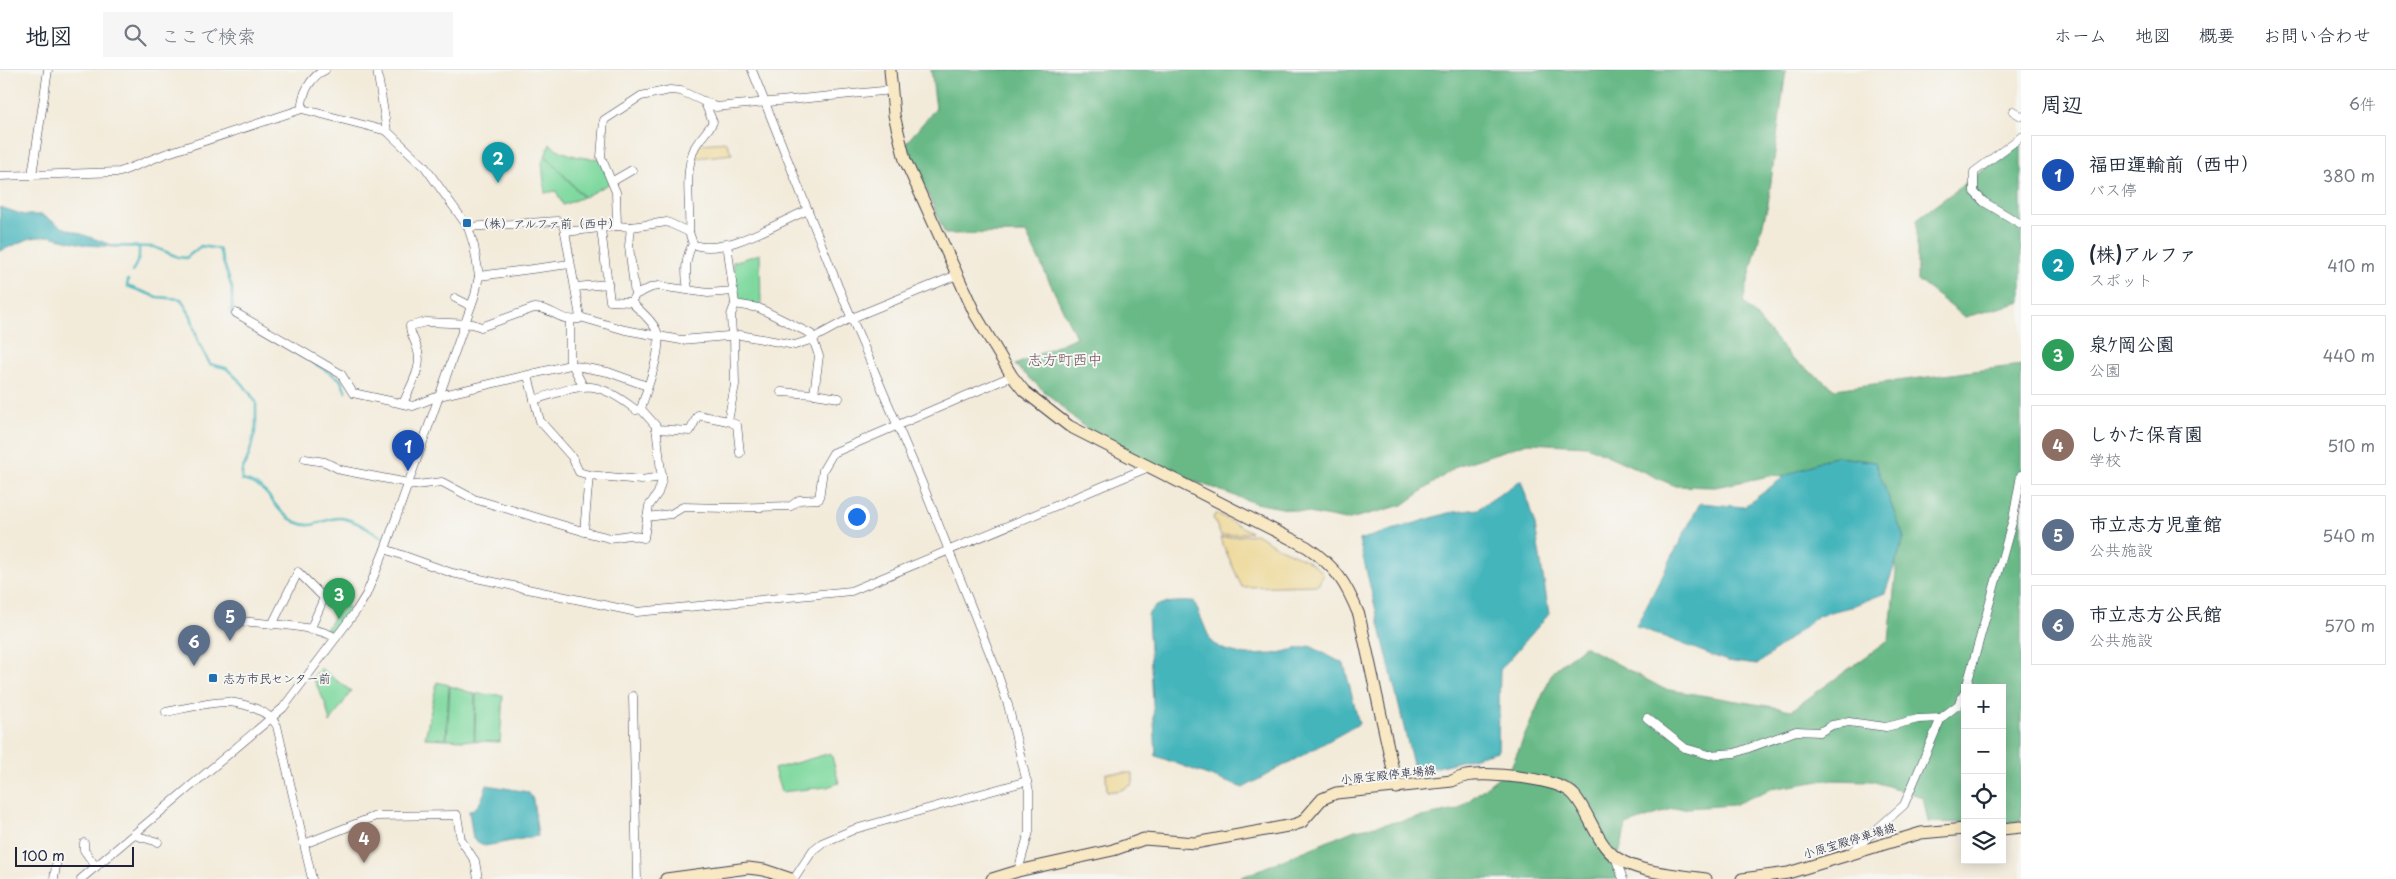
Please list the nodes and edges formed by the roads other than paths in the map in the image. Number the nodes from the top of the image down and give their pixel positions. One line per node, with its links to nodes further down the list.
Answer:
1 (48, 70): 16 (street)
2 (325, 70): 6 (street)
3 (377, 70): 13 (street)
4 (752, 70): 9 (street)
5 (890, 70): 7 (main road)
6 (312, 72): 10 (street)
7 (893, 90): 9 (street); 30 (main road)
8 (704, 101): 9 (street); 18 (street); 26 (street)
9 (766, 102): 19 (street)
10 (302, 109): 13 (street); 16 (street)
11 (2013, 111): 12 (street)
12 (2021, 116)
13 (387, 131): 22 (street)
14 (2021, 137): 20 (street)
15 (632, 170): 18 (street)
16 (32, 175): 17 (street)
17 (0, 176)
18 (613, 182): 21 (street)
19 (808, 210): 27 (street); 42 (street)
20 (2021, 224)
21 (617, 226): 23 (street); 24 (street)
22 (468, 227): 25 (street); 31 (street)
23 (630, 227): 26 (street); 37 (street)
24 (601, 229): 25 (street); 32 (street)
25 (565, 232): 29 (street)
26 (689, 232): 28 (street)
27 (726, 243): 28 (street); 35 (street)
28 (693, 244): 34 (street)
29 (570, 264): 31 (street); 33 (street)
30 (957, 275): 42 (street); 50 (main road)
31 (479, 276): 39 (street)
32 (608, 284): 33 (street); 37 (street)
33 (576, 287): 41 (street)
34 (688, 289): 35 (street); 37 (street)
35 (734, 291): 38 (street)
36 (456, 298): 39 (street)
37 (633, 299): 45 (street)
38 (735, 304): 46 (street); 47 (street)
39 (471, 306): 44 (street)
40 (236, 314): 58 (street)
41 (580, 316): 43 (street); 45 (street)
42 (852, 318): 47 (street); 61 (street)
43 (570, 320): 44 (street); 48 (street)
44 (464, 324): 55 (street); 58 (street)
45 (658, 336): 46 (street); 52 (street)
46 (733, 336): 47 (street); 60 (street)
47 (813, 338): 54 (street)
48 (572, 365): 49 (street); 51 (street); 52 (street)
49 (528, 376): 55 (street); 57 (street)
50 (1012, 376): 61 (street); 65 (main road)
51 (583, 386): 57 (street); 59 (street)
52 (647, 386): 59 (street)
53 (781, 392): 54 (street)
54 (814, 394): 56 (street)
55 (439, 396): 58 (street); 69 (street)
56 (839, 398)
57 (534, 400): 66 (street)
58 (403, 404)
59 (641, 409): 62 (street)
60 (728, 421): 62 (street); 63 (street)
61 (896, 425): 70 (street); 73 (street)
62 (656, 429): 68 (street)
63 (740, 454)
64 (305, 459): 69 (street)
65 (1149, 467): 73 (street); 86 (main road)
66 (589, 475): 68 (street); 71 (street)
67 (2021, 475): 78 (street)
68 (662, 477): 70 (street)
69 (407, 484): 71 (street); 72 (street)
70 (647, 517): 71 (street)
71 (584, 532)
72 (384, 549): 73 (street); 77 (street)
73 (949, 550): 85 (street)
74 (240, 621): 75 (street)
75 (272, 625): 76 (street); 76 (street)
76 (310, 630): 77 (street)
77 (336, 638): 82 (street)
78 (1967, 684)
79 (633, 696): 103 (street)
80 (1961, 699): 84 (street)
81 (166, 712): 82 (street)
82 (272, 718): 90 (street); 93 (street)
83 (1647, 718): 84 (street)
84 (1941, 718): 94 (street)
85 (1027, 781): 98 (street); 105 (street)
86 (1397, 788): 95 (main road, 小原宝殿停車場線); 98 (main road, 小原宝殿停車場線)
87 (2021, 827): 89 (main road)
88 (1961, 829): 94 (main road, 小原宝殿停車場線)
89 (2006, 829)
90 (134, 835): 91 (street); 97 (street)
91 (158, 842)
92 (84, 843): 97 (street)
93 (304, 844): 101 (street); 102 (street)
94 (1849, 854): 109 (main road, 小原宝殿停車場線)
95 (1615, 857): 107 (street); 108 (main road, 小原宝殿停車場線)
96 (57, 859): 99 (street)
97 (96, 866): 100 (street)
98 (1018, 871): 106 (main road, 小原宝殿停車場線)
99 (54, 879)
100 (81, 879)
101 (312, 879)
102 (478, 879)
103 (637, 879)
104 (666, 879): 105 (main road)
105 (791, 879)
106 (992, 879)
107 (1623, 879)
108 (1706, 879)
109 (1742, 879)

